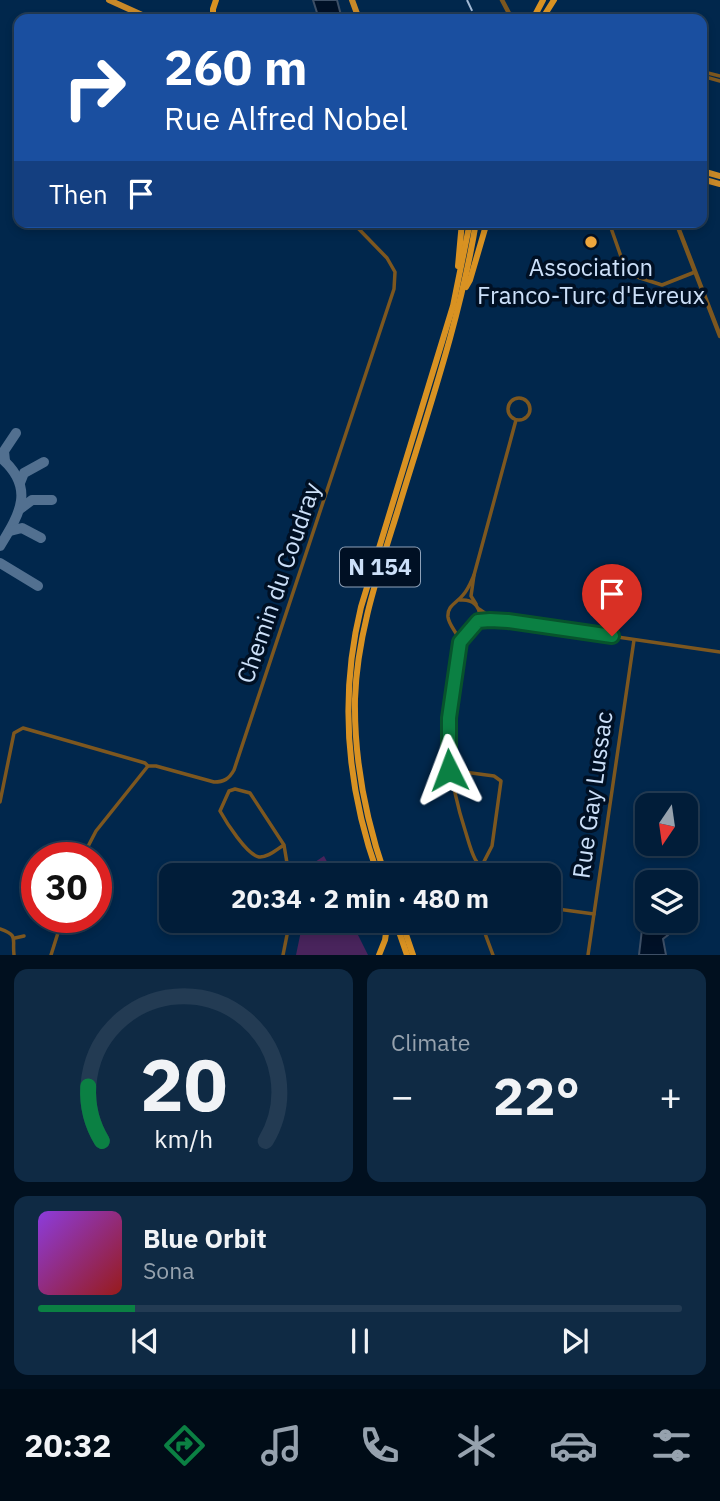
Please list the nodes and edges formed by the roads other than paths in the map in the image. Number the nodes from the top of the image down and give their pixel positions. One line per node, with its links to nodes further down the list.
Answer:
1 (109, 0): 2 (main road)
2 (140, 14)
3 (358, 228): 25 (street, Chemin du Coudray)
4 (462, 228): 12 (highway)
5 (469, 228): 12 (highway, N 154)
6 (475, 228): 11 (highway, N 154)
7 (485, 228): 11 (highway)
8 (611, 228): 10 (street)
9 (678, 228): 10 (street)
10 (695, 272): 13 (street)
11 (463, 291): 34 (highway, N 154)
12 (453, 306): 33 (highway, N 154)
13 (720, 336)
14 (516, 420): 14 (street); 15 (street)
15 (474, 575): 16 (street); 17 (street)
16 (458, 600): 17 (street); 20 (street)
17 (477, 606): 18 (street); 19 (street)
18 (478, 621): 19 (street); 21 (street)
19 (508, 621): 22 (street)
20 (454, 627): 21 (street); 23 (street)
21 (469, 630): 23 (street)
22 (634, 640): 24 (street); 38 (street, Rue Gay Lussac)
23 (460, 642): 26 (street)
24 (720, 652)
25 (148, 766): 27 (street, Chemin du Coudray); 28 (street)
26 (449, 770): 30 (street); 31 (street)
27 (0, 802)
28 (90, 842)
29 (284, 845): 29 (street); 32 (street)
30 (488, 855): 31 (street); 36 (street)
31 (473, 856): 35 (street)
32 (287, 863)
33 (374, 863)
34 (381, 863)
35 (477, 863)
36 (483, 863)
37 (561, 910): 38 (street)
38 (594, 914): 55 (street, Rue Gay Lussac)
39 (0, 929): 47 (street)
40 (58, 933): 49 (street)
41 (287, 933): 50 (street)
42 (386, 933): 51 (highway)
43 (399, 933): 52 (highway)
44 (405, 933): 53 (highway)
45 (485, 933): 54 (street)
46 (24, 936): 47 (street)
47 (15, 938): 48 (street)
48 (14, 955)
49 (51, 955)
50 (283, 955)
51 (379, 955)
52 (407, 955)
53 (413, 955)
54 (493, 955)
55 (588, 955)

